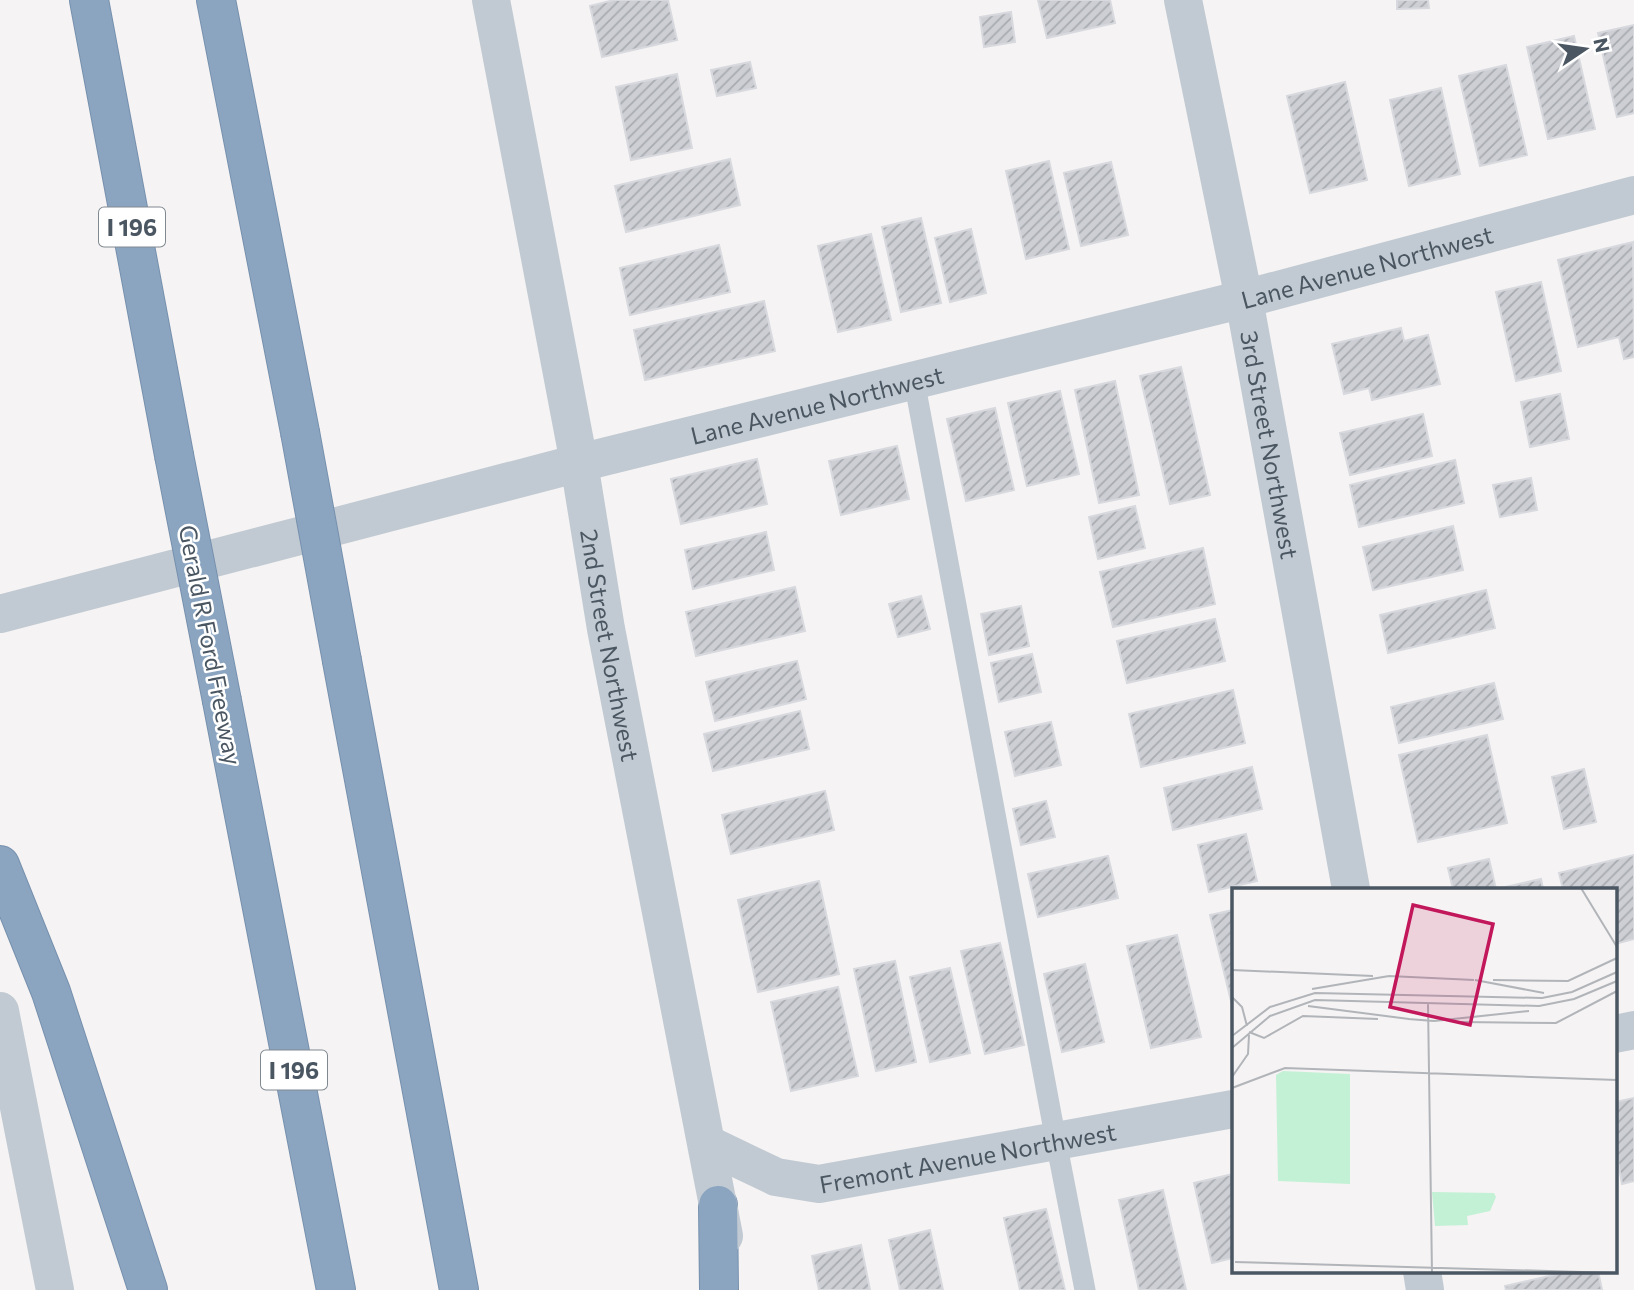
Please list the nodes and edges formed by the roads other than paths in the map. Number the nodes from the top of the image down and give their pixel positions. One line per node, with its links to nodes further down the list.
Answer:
1 (89, 0): 22 (highway, Gerald R Ford Freeway / I 196, bridge)
2 (216, 0): 23 (highway, bridge)
3 (491, 0): 8 (street, 2nd Street Northwest)
4 (1183, 0): 6 (street, 3rd Street Northwest)
5 (1634, 195): 6 (street, Lane Avenue Northwest)
6 (1244, 299): 7 (street, Lane Avenue Northwest); 11 (street, 3rd Street Northwest)
7 (914, 380): 8 (street, Lane Avenue Northwest); 16 (lane)
8 (579, 463): 9 (street, Lane Avenue Northwest); 17 (street, 2nd Street Northwest)
9 (0, 614)
10 (0, 865): 21 (highway)
11 (1351, 888)
12 (0, 1011): 20 (street)
13 (1634, 1030): 14 (street)
14 (1616, 1034)
15 (1232, 1109): 16 (street, Fremont Avenue Northwest)
16 (1056, 1141): 17 (street, Fremont Avenue Northwest); 26 (lane)
17 (707, 1144): 18 (street, 2nd Street Northwest)
18 (718, 1205): 24 (highway); 25 (street, 2nd Street Northwest)
19 (1422, 1272): 27 (street)
20 (55, 1290)
21 (148, 1290)
22 (336, 1290)
23 (459, 1290)
24 (719, 1290)
25 (734, 1290)
26 (1086, 1290)
27 (1425, 1290)

